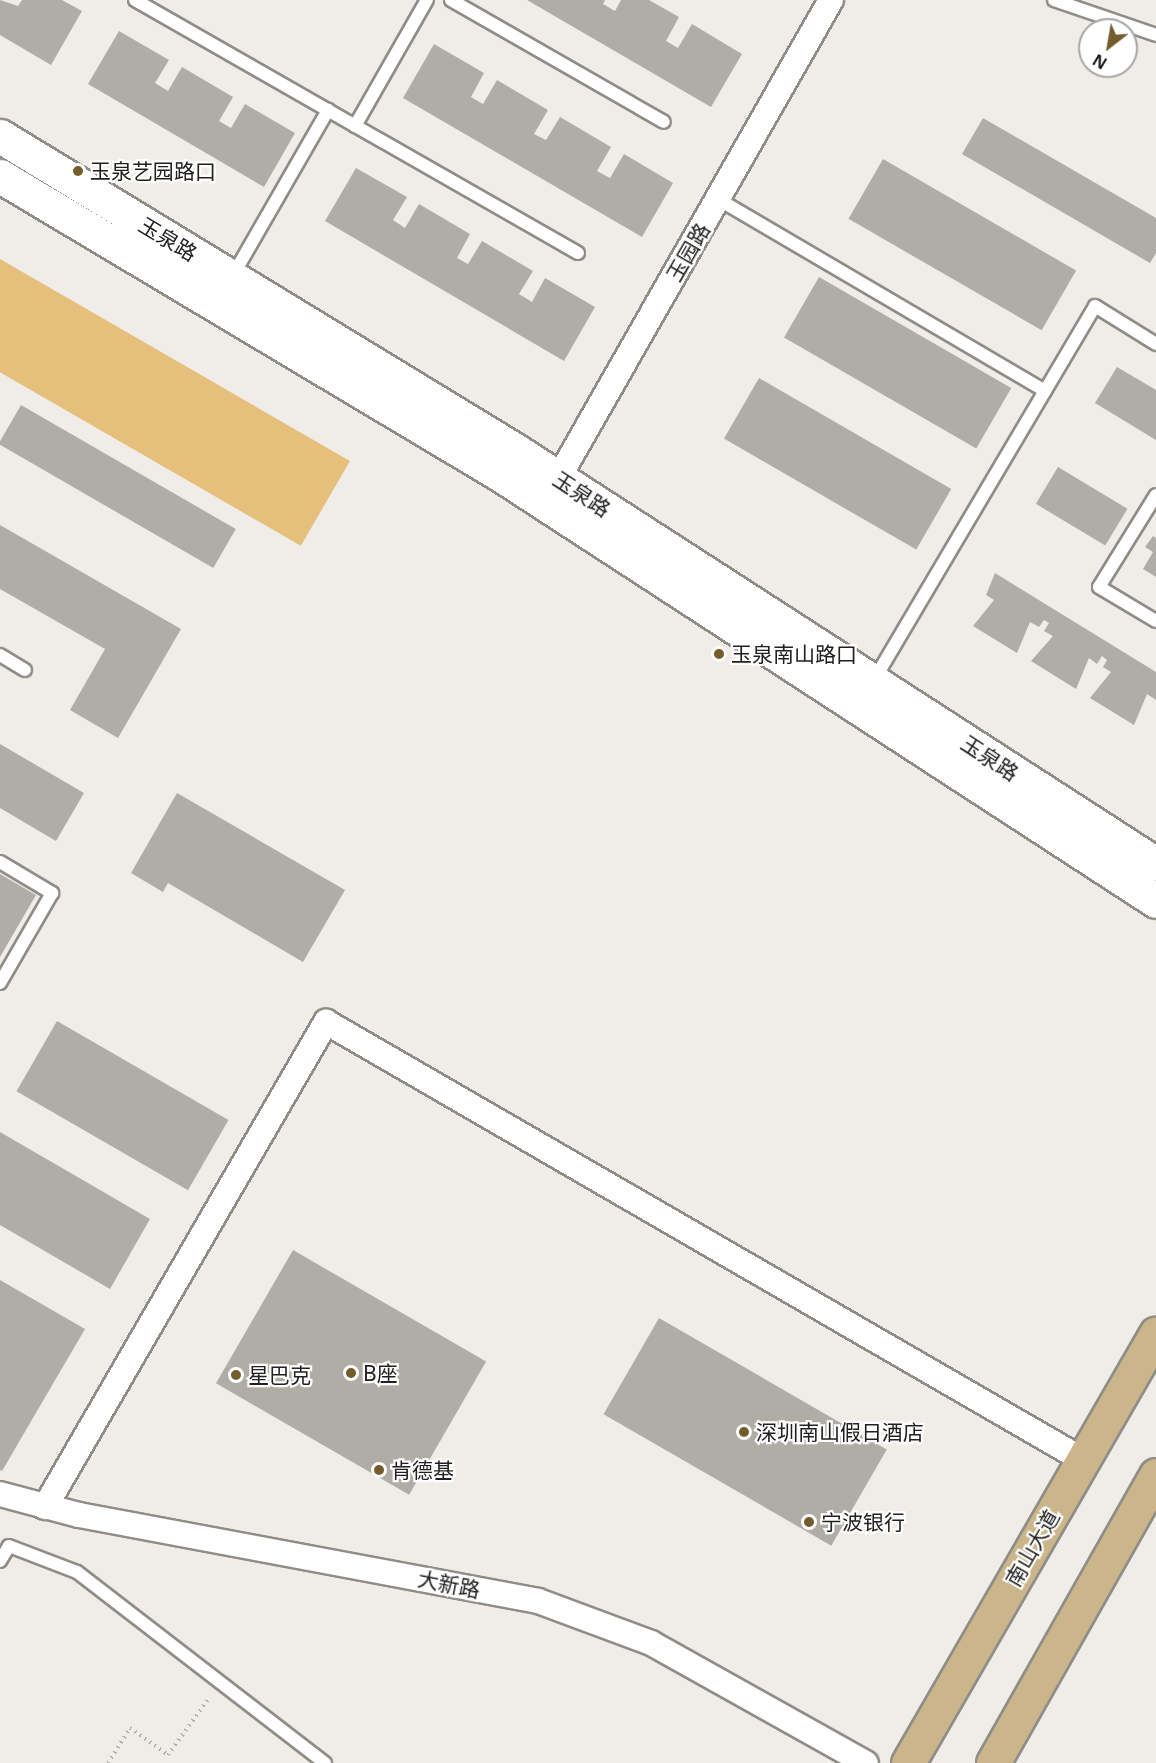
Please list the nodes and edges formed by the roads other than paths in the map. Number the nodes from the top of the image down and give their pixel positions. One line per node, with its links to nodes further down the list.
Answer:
1 (427, 0): 9 (lane)
2 (451, 0): 8 (lane)
3 (831, 0): 12 (street, 玉园路)
4 (1054, 0): 6 (lane)
5 (141, 1): 7 (lane)
6 (1156, 35)
7 (328, 110): 9 (lane); 14 (lane)
8 (664, 122)
9 (355, 126): 13 (lane)
10 (0, 136): 14 (street, 玉泉路)
11 (0, 176): 17 (street, 玉泉路)
12 (718, 199): 16 (lane); 17 (street, 玉园路)
13 (578, 253)
14 (231, 278): 17 (street, 玉泉路)
15 (1156, 344): 16 (lane)
16 (1045, 391): 22 (lane)
17 (551, 491): 22 (street, 玉泉路)
18 (1156, 495): 19 (lane)
19 (1156, 621)
20 (0, 655): 21 (lane)
21 (25, 670)
22 (866, 695): 24 (street, 玉泉路); 25 (street, 玉泉路)
23 (0, 862): 26 (lane)
24 (1156, 864)
25 (1156, 901)
26 (0, 983)
27 (1156, 1333): 28 (main road, 南山大道)
28 (1083, 1460): 31 (street); 35 (main road, 南山大道)
29 (1156, 1475): 36 (main road)
30 (0, 1494): 31 (street, 大新路)
31 (45, 1507): 34 (street, 大新路)
32 (0, 1561): 33 (lane)
33 (325, 1763)
34 (866, 1763)
35 (908, 1763)
36 (993, 1763)

